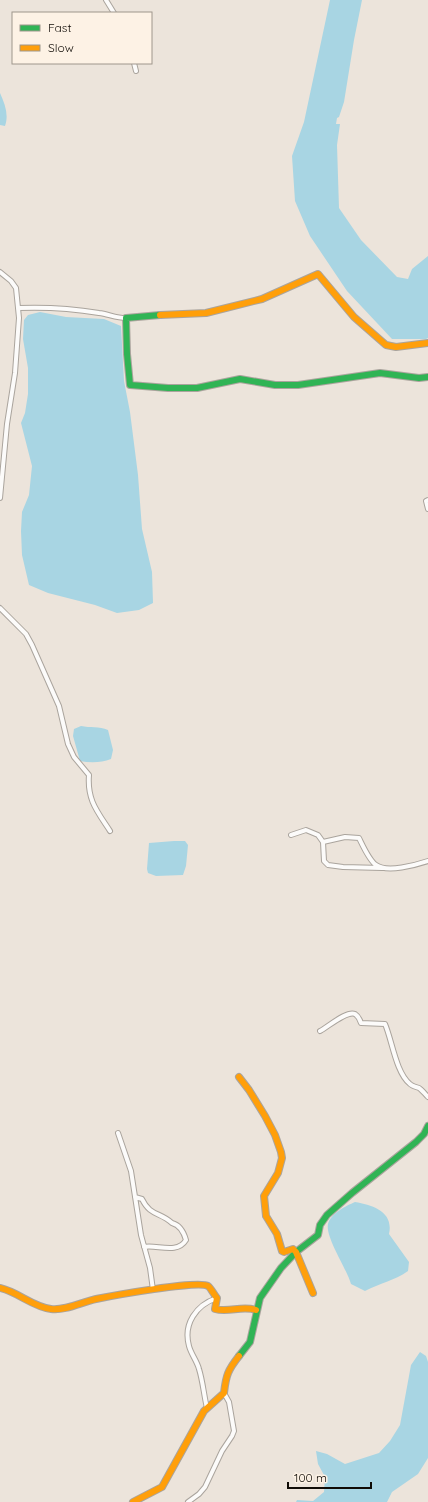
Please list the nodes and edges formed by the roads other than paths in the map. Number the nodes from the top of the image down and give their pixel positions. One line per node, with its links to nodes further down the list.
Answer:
1 (106, 0): 2 (street)
2 (113, 12)
3 (134, 64): 4 (street)
4 (136, 71)
5 (0, 272): 6 (street)
6 (18, 308): 7 (street); 10 (street)
7 (126, 318): 8 (street); 9 (street)
8 (428, 343)
9 (428, 378)
10 (0, 498)
11 (428, 500): 12 (street)
12 (428, 508)
13 (0, 608): 14 (street)
14 (110, 831)
15 (290, 835): 16 (street)
16 (323, 842): 18 (street); 18 (street)
17 (428, 861): 18 (street)
18 (387, 868)
19 (320, 1031): 21 (street)
20 (238, 1077): 27 (street)
21 (428, 1097)
22 (428, 1126): 24 (street)
23 (118, 1133): 25 (street)
24 (426, 1135): 27 (street)
25 (135, 1197): 26 (street); 26 (street)
26 (144, 1247): 29 (street)
27 (296, 1252): 30 (street); 32 (street)
28 (0, 1288): 29 (street)
29 (153, 1290): 31 (street)
30 (313, 1293)
31 (217, 1298): 32 (street); 34 (street)
32 (256, 1310): 33 (street)
33 (224, 1393): 34 (street); 36 (street)
34 (207, 1408): 35 (street)
35 (133, 1502)
36 (188, 1502)

